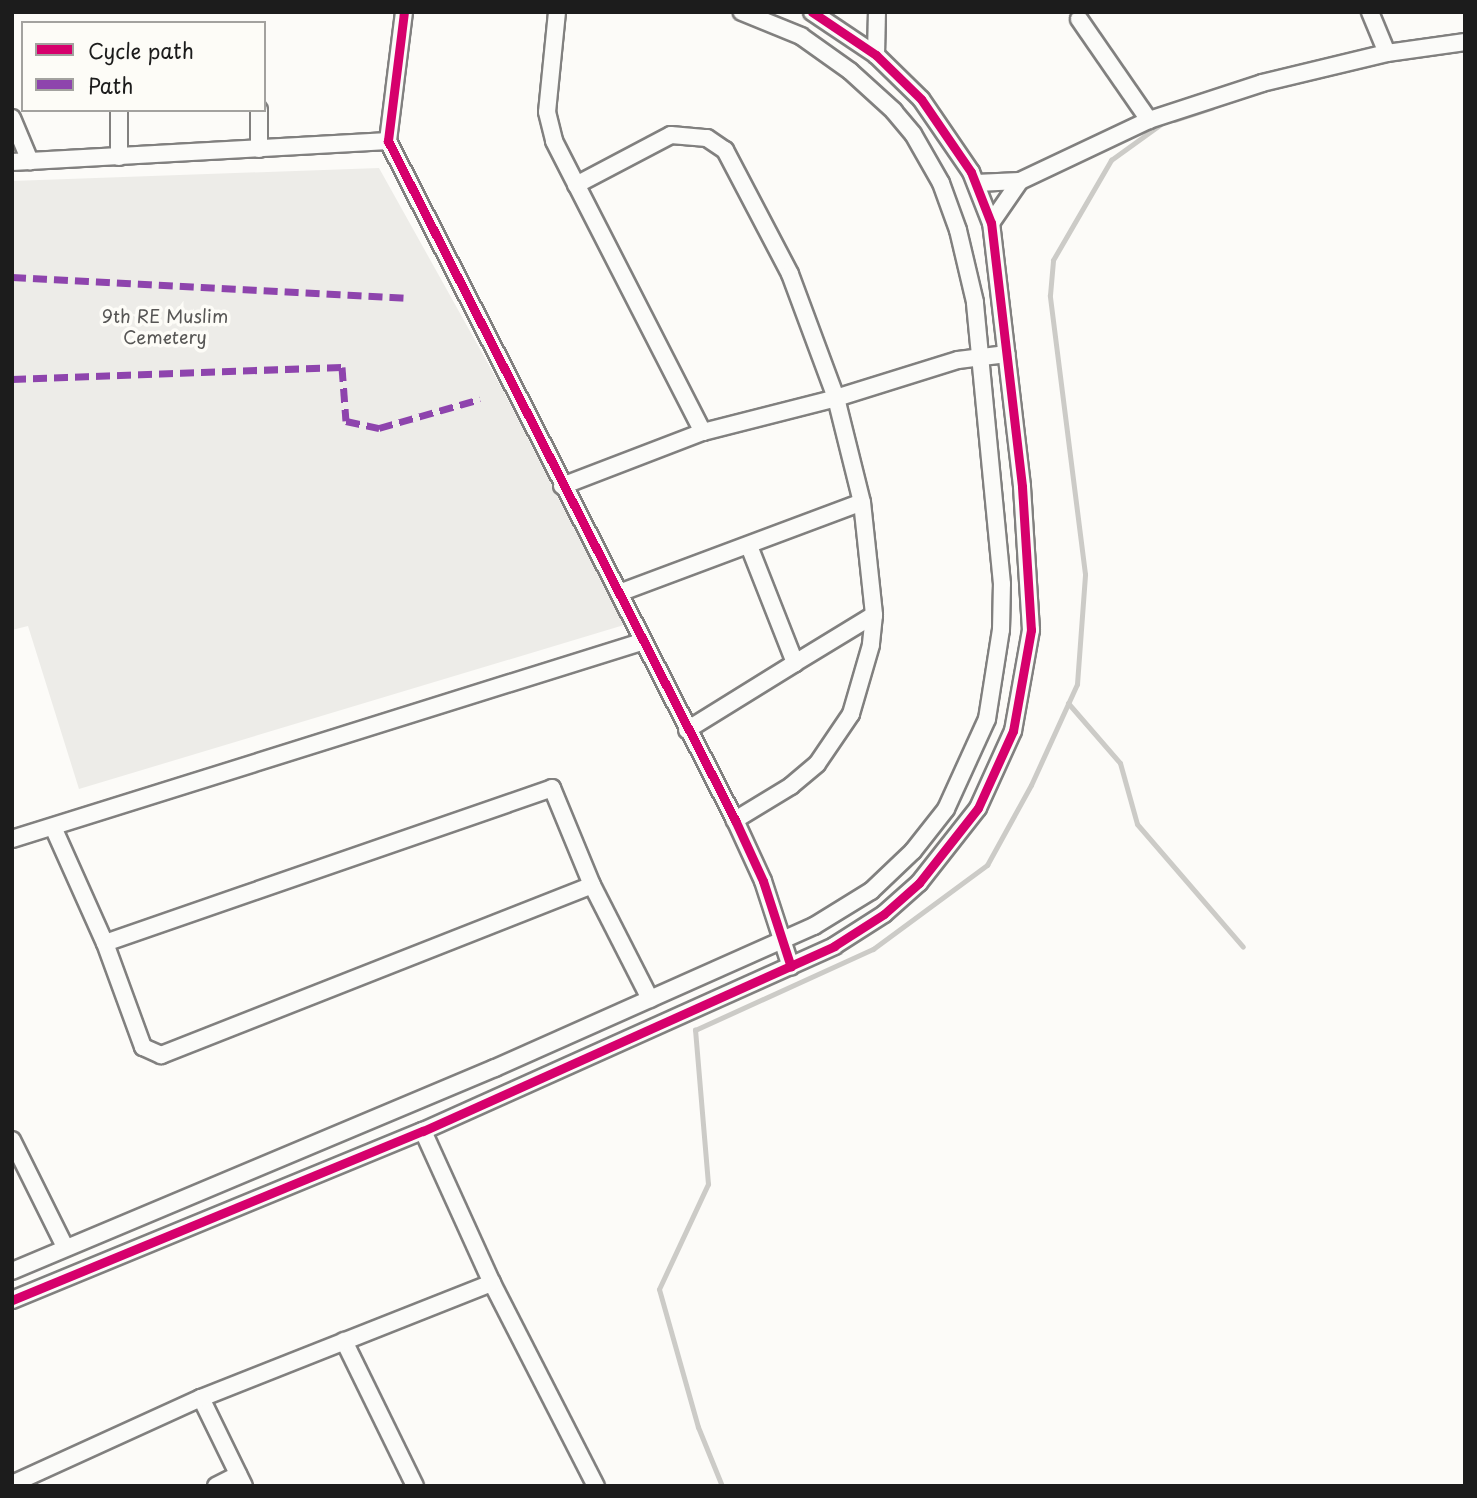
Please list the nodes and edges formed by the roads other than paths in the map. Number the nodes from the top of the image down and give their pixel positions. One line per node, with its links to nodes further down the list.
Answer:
1 (404, 12): 18 (street)
2 (557, 12): 25 (street)
3 (742, 12): 9 (street)
4 (793, 12): 9 (street)
5 (877, 12): 13 (street)
6 (1370, 12): 12 (street)
7 (815, 13): 10 (street); 13 (street)
8 (1081, 15): 17 (street)
9 (783, 27): 10 (street)
10 (801, 36): 28 (street)
11 (1465, 42): 12 (street)
12 (1387, 53): 17 (street)
13 (876, 55): 24 (street)
14 (119, 112): 20 (street)
15 (259, 112): 19 (street)
16 (12, 117): 21 (street)
17 (1150, 120): 23 (street)
18 (388, 141): 19 (street); 31 (street)
19 (259, 149): 20 (street)
20 (119, 157): 21 (street)
21 (30, 161): 22 (street)
22 (12, 162)
23 (1020, 181): 24 (street); 26 (street)
24 (976, 183): 26 (street)
25 (576, 185): 29 (street); 30 (street)
26 (991, 223): 27 (street)
27 (1007, 354): 28 (street); 45 (street)
28 (979, 359): 29 (street); 43 (street)
29 (836, 398): 30 (street); 32 (street)
30 (703, 432): 31 (street)
31 (562, 486): 34 (street)
32 (862, 502): 33 (street); 35 (street)
33 (748, 546): 34 (street); 37 (street)
34 (619, 593): 36 (street)
35 (873, 615): 37 (street); 39 (street)
36 (642, 642): 38 (street); 40 (street)
37 (795, 663): 38 (street)
38 (687, 730): 39 (street)
39 (735, 820): 43 (street)
40 (53, 827): 41 (street); 44 (street)
41 (12, 839)
42 (592, 885): 44 (street); 44 (street); 46 (street)
43 (782, 940): 45 (street); 46 (street)
44 (105, 943)
45 (791, 967): 47 (street)
46 (650, 999): 49 (street)
47 (423, 1131): 51 (street); 52 (street)
48 (12, 1140): 49 (street)
49 (65, 1247): 50 (street)
50 (12, 1271)
51 (492, 1283): 53 (street); 59 (street)
52 (12, 1300)
53 (344, 1341): 54 (street); 58 (street)
54 (201, 1398): 55 (street); 56 (street)
55 (241, 1480): 57 (street)
56 (12, 1484)
57 (216, 1486)
58 (415, 1486)
59 (596, 1486)

